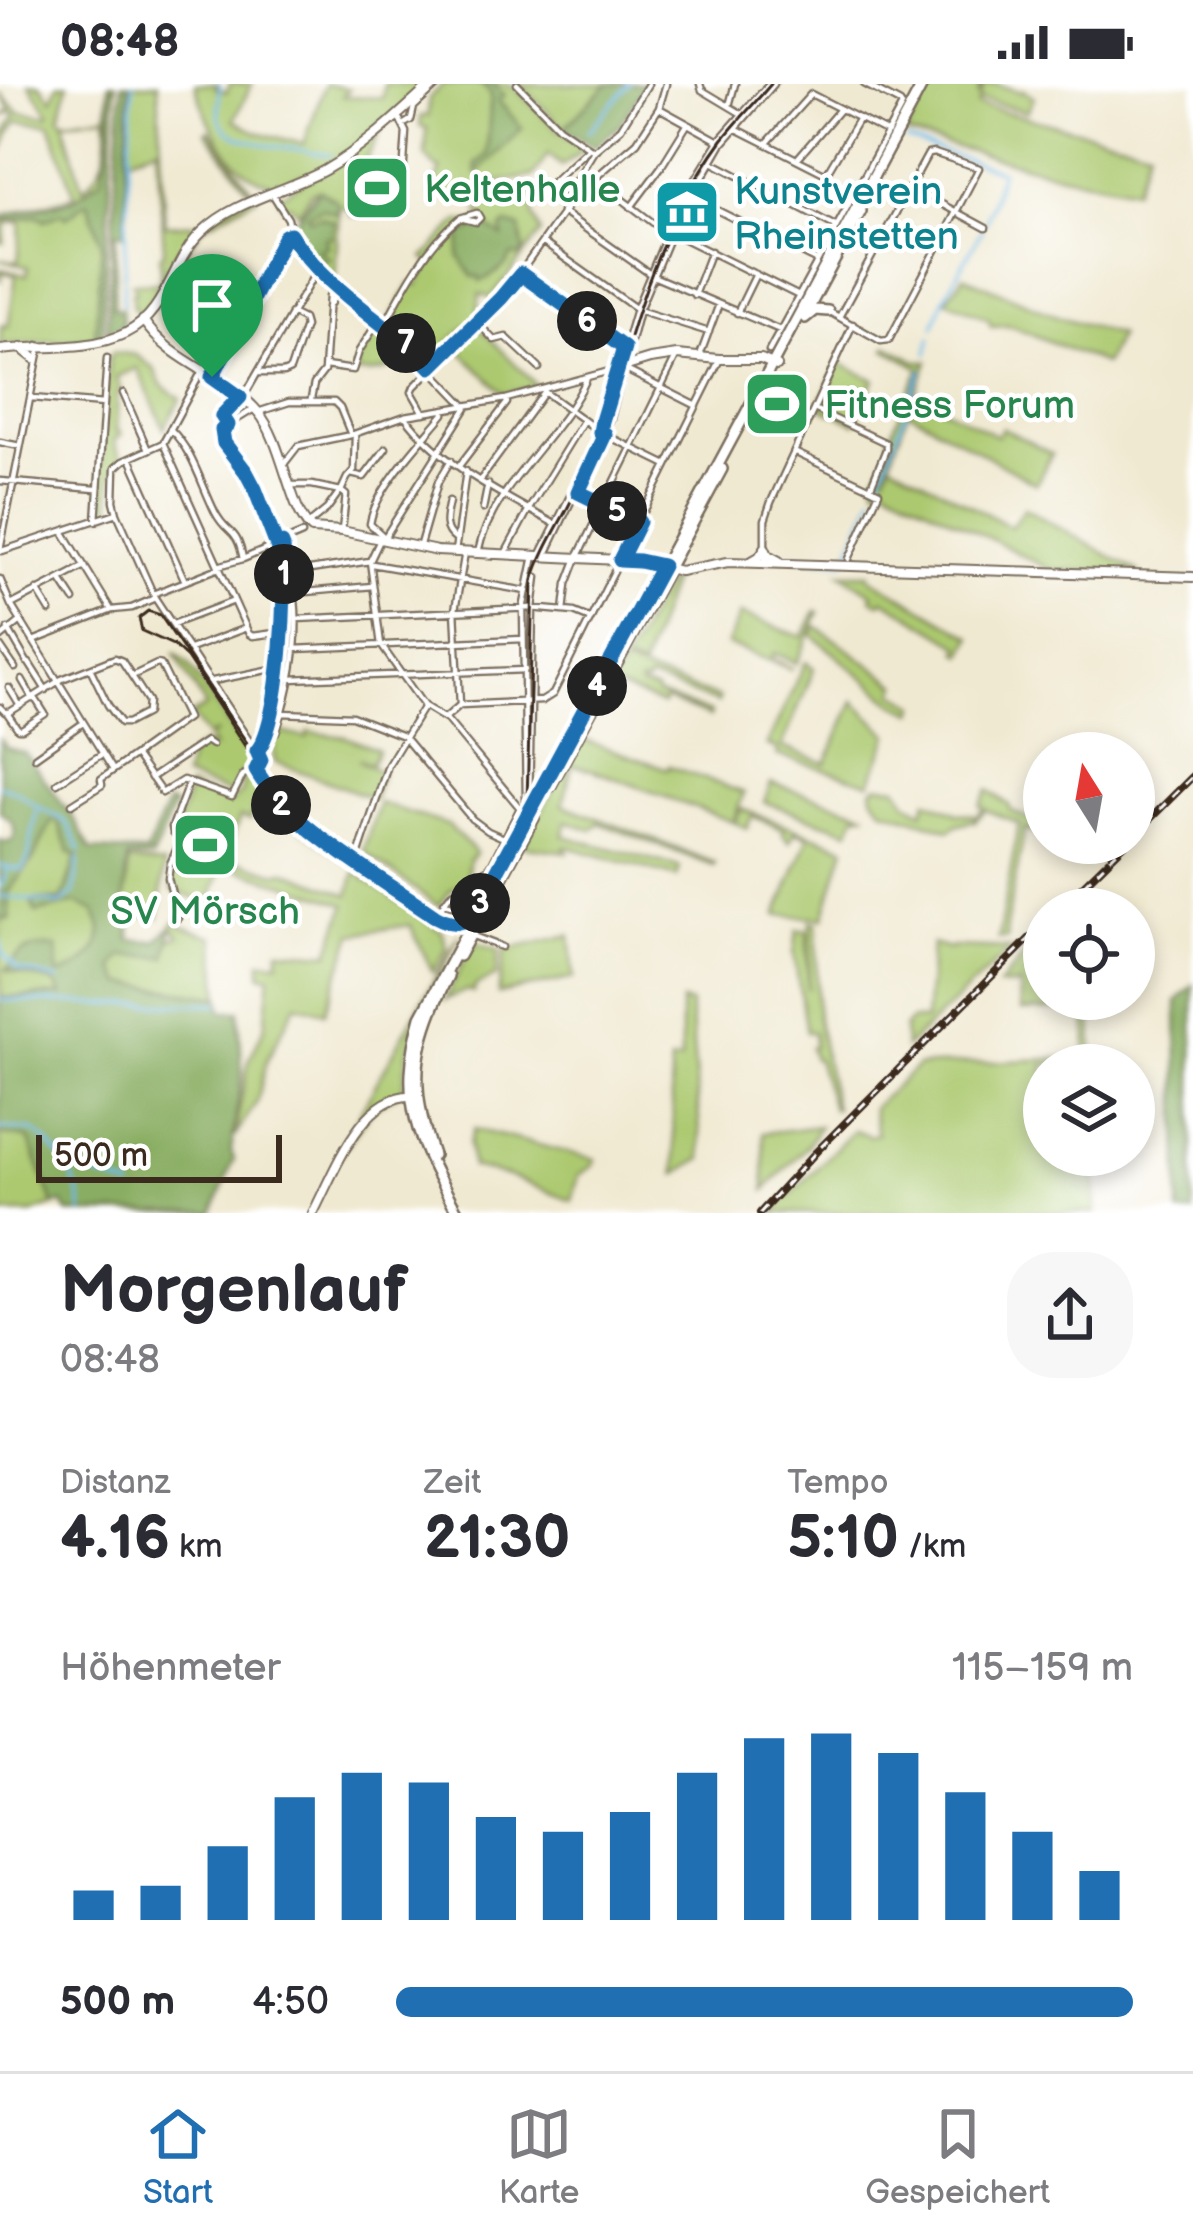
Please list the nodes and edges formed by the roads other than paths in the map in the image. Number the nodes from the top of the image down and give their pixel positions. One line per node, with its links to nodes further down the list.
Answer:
1 (435, 84): 17 (main road)
2 (517, 84): 23 (street)
3 (648, 84): 23 (street)
4 (666, 84): 13 (street)
5 (700, 84): 12 (street)
6 (735, 84): 12 (street)
7 (771, 84): 15 (street)
8 (864, 84): 11 (street)
9 (886, 84): 11 (street)
10 (926, 84): 49 (main road)
11 (882, 93): 20 (street)
12 (729, 106): 15 (street)
13 (658, 108): 18 (street); 26 (street)
14 (840, 108): 16 (street); 22 (street); 25 (street)
15 (745, 116): 19 (street); 21 (street)
16 (859, 118): 20 (street); 25 (street)
17 (401, 119): 28 (street); 29 (main road)
18 (687, 125): 21 (street); 32 (street)
19 (735, 128): 22 (street); 24 (street)
20 (888, 133): 36 (street)
21 (719, 141): 24 (street)
22 (766, 143): 25 (street)
23 (591, 150): 30 (street); 33 (street)
24 (708, 160): 31 (street); 36 (street)
25 (797, 160)
26 (594, 178): 32 (street); 33 (street)
27 (910, 188): 34 (street); 34 (street); 54 (street)
28 (402, 192)
29 (273, 194): 39 (street); 55 (main road)
30 (539, 194)
31 (688, 196): 38 (street); 42 (street)
32 (631, 207): 38 (street)
33 (564, 209): 40 (street); 46 (street)
34 (957, 212): 37 (street); 60 (street)
35 (460, 218): 59 (street)
36 (836, 226): 42 (street)
37 (986, 228)
38 (669, 232): 41 (street); 46 (street)
39 (290, 234): 43 (street); 61 (street)
40 (542, 242): 44 (street); 51 (street)
41 (711, 251): 45 (street); 48 (street)
42 (818, 261): 49 (street)
43 (318, 268): 47 (street); 53 (street)
44 (521, 274): 57 (street); 69 (street)
45 (756, 274): 49 (street); 52 (street)
46 (651, 275): 48 (street); 51 (street)
47 (336, 287): 59 (street); 78 (street)
48 (694, 295): 50 (street)
49 (809, 297): 54 (main road); 58 (main road); 62 (street); 77 (main road)
50 (719, 304): 52 (street); 64 (street)
51 (637, 309): 64 (street); 69 (street); 81 (street)
52 (737, 313): 62 (street)
53 (291, 314): 83 (street); 83 (street)
54 (834, 314): 58 (main road); 60 (street)
55 (143, 320): 63 (main road); 65 (main road); 66 (main road)
56 (218, 320): 61 (street)
57 (477, 322): 79 (street); 80 (street)
58 (801, 322): 77 (main road)
59 (381, 324): 78 (street); 79 (street)
60 (853, 324): 97 (street)
61 (236, 330): 84 (street)
62 (780, 330): 71 (street)
63 (128, 332): 65 (main road); 66 (main road)
64 (709, 332): 74 (street)
65 (152, 333): 82 (main road)
66 (70, 344): 67 (main road)
67 (38, 346): 68 (main road); 76 (street)
68 (20, 348): 70 (main road); 76 (main road)
69 (624, 348): 81 (street)
70 (0, 350)
71 (769, 351)
72 (677, 356): 74 (main road); 81 (main road); 86 (street)
73 (106, 358): 93 (street)
74 (699, 358): 75 (main road)
75 (719, 359): 77 (main road); 94 (street)
76 (35, 362): 89 (street)
77 (774, 365): 152 (main road)
78 (325, 366): 92 (street)
79 (431, 367): 95 (street); 100 (street)
80 (539, 368)
81 (621, 368): 85 (street); 86 (street); 105 (street)
82 (202, 371): 84 (main road); 104 (street)
83 (258, 373): 90 (street)
84 (212, 377): 90 (main road)
85 (586, 378): 87 (street); 96 (street)
86 (662, 389): 94 (street); 111 (street)
87 (543, 391): 91 (street); 96 (street); 122 (street)
88 (123, 393): 113 (street)
89 (31, 398): 93 (street); 110 (street)
90 (242, 398): 98 (main road); 103 (street)
91 (506, 399): 95 (street); 120 (street)
92 (311, 401): 98 (street); 106 (street)
93 (104, 404): 128 (street)
94 (698, 406): 119 (street)
95 (467, 407): 99 (street); 114 (street)
96 (567, 409): 102 (street); 131 (street)
97 (814, 409): 115 (street); 127 (street)
98 (256, 410): 103 (street); 118 (main road)
99 (444, 410): 100 (street); 107 (street)
100 (424, 413): 101 (street)
101 (405, 416): 106 (street); 107 (street)
102 (583, 421): 105 (street); 135 (street)
103 (228, 425): 146 (street)
104 (170, 429): 109 (street); 156 (street)
105 (603, 433): 111 (street); 130 (street); 140 (street)
106 (353, 434): 118 (street); 121 (street)
107 (424, 439): 114 (street); 144 (street)
108 (0, 442): 110 (street)
109 (163, 443): 113 (street); 162 (street)
110 (20, 446): 124 (street)
111 (632, 447): 119 (street); 133 (street)
112 (386, 448): 121 (street)
113 (148, 450): 116 (street)
114 (440, 451): 117 (street); 144 (street)
115 (794, 452): 127 (street); 154 (street)
116 (130, 458): 136 (street); 171 (street)
117 (452, 460): 120 (street); 147 (street)
118 (284, 464): 126 (main road)
119 (667, 465): 138 (street)
120 (462, 468): 122 (street); 145 (street)
121 (351, 474): 129 (street)
122 (481, 479): 125 (street)
123 (0, 481): 124 (street)
124 (13, 483): 128 (street); 139 (street)
125 (488, 484): 131 (street); 134 (street)
126 (291, 485): 129 (street); 141 (main road)
127 (870, 487): 160 (street)
128 (97, 488): 137 (street)
129 (341, 491): 141 (street); 143 (street)
130 (578, 492): 133 (street); 153 (street)
131 (505, 495): 135 (street); 150 (street)
132 (449, 501): 145 (street)
133 (604, 504): 138 (street); 155 (street)
134 (483, 509)
135 (529, 509): 140 (street); 151 (street)
136 (117, 513): 137 (street); 177 (street)
137 (96, 520): 142 (street)
138 (639, 522): 157 (street)
139 (2, 523): 148 (street)
140 (557, 525): 153 (street)
141 (304, 530): 143 (main road); 146 (street)
142 (63, 531): 148 (street); 161 (street)
143 (342, 531): 144 (main road)
144 (382, 539): 147 (main road); 159 (street)
145 (457, 540): 149 (street)
146 (279, 545): 156 (street); 163 (street)
147 (419, 548): 149 (main road)
148 (0, 551)
149 (460, 552): 150 (main road); 167 (street)
150 (478, 553): 151 (main road)
151 (505, 554): 153 (main road)
152 (672, 555): 158 (main road); 164 (main road); 165 (main road)
153 (540, 556): 155 (main road); 175 (street)
154 (765, 557): 160 (main road); 164 (main road)
155 (577, 558): 157 (main road); 186 (street)
156 (243, 560): 162 (street)
157 (620, 560): 158 (main road); 189 (street)
158 (639, 561): 165 (main road)
159 (370, 562): 163 (street); 167 (street); 172 (street)
160 (848, 563): 166 (main road)
161 (85, 566): 170 (street); 183 (street)
162 (219, 567): 171 (street); 179 (street)
163 (287, 570): 176 (street); 194 (street)
164 (691, 570): 165 (main road)
165 (664, 572): 245 (main road); 249 (main road)
166 (1193, 577)
167 (460, 578): 175 (street); 184 (street)
168 (537, 578): 182 (street)
169 (0, 579): 173 (street)
170 (61, 580): 174 (street); 178 (street)
171 (185, 581): 177 (street)
172 (373, 586): 176 (street); 187 (street)
173 (2, 590): 180 (street)
174 (37, 590): 180 (street); 185 (street)
175 (526, 591): 181 (street)
176 (295, 593): 188 (street)
177 (154, 596): 183 (street); 191 (street)
178 (74, 600)
179 (234, 602): 191 (street); 192 (street)
180 (11, 605): 190 (street)
181 (523, 608): 182 (street); 184 (street); 195 (street)
182 (532, 608): 186 (street); 216 (street)
183 (112, 610): 197 (street)
184 (455, 610): 187 (street); 196 (street)
185 (50, 611)
186 (564, 611): 189 (street)
187 (377, 615): 188 (street); 199 (street)
188 (296, 619): 200 (street)
189 (591, 619): 216 (street)
190 (21, 621): 193 (street); 197 (street)
191 (173, 624): 201 (street)
192 (246, 628): 194 (street); 201 (street)
193 (8, 629): 198 (street); 214 (street)
194 (283, 632): 204 (street)
195 (523, 639): 196 (street); 205 (street)
196 (456, 640): 199 (street); 206 (street)
197 (33, 641): 211 (street)
198 (0, 642): 202 (street)
199 (382, 645): 200 (street); 207 (street)
200 (294, 649): 209 (street)
201 (190, 650): 212 (street)
202 (15, 668)
203 (90, 668): 208 (street); 208 (street); 211 (street)
204 (278, 668): 212 (street); 228 (street)
205 (525, 670): 206 (street); 216 (street)
206 (458, 672): 207 (street); 217 (street)
207 (401, 674): 209 (street); 219 (street)
208 (132, 676): 230 (street)
209 (289, 679): 222 (street)
210 (22, 680): 215 (street)
211 (57, 682): 214 (street); 224 (street)
212 (211, 682): 228 (street)
213 (9, 688): 218 (street)
214 (46, 691): 215 (street)
215 (34, 698): 218 (street); 221 (street)
216 (529, 701): 217 (street); 240 (street)
217 (460, 704): 223 (street)
218 (20, 706): 221 (street)
219 (424, 706): 223 (street); 226 (street)
220 (0, 707): 221 (street)
221 (8, 712)
222 (282, 713): 225 (street); 226 (street)
223 (445, 718): 240 (street)
224 (83, 723): 229 (street); 231 (street)
225 (276, 732)
226 (403, 736): 241 (street); 242 (street)
227 (212, 745): 236 (street)
228 (257, 751): 234 (street)
229 (102, 754): 233 (street); 235 (street)
230 (135, 755): 233 (street); 236 (street)
231 (35, 757)
232 (59, 768): 235 (street)
233 (113, 770): 239 (street)
234 (256, 770): 237 (street); 242 (street)
235 (65, 778): 238 (street)
236 (151, 778): 237 (street)
237 (189, 782): 246 (street)
238 (57, 783)
239 (72, 804)
240 (523, 807): 241 (street)
241 (506, 839): 243 (street)
242 (356, 862): 247 (street)
243 (470, 883): 244 (street); 244 (street)
244 (444, 902): 247 (street)
245 (473, 916): 248 (street); 249 (main road)
246 (178, 918)
247 (438, 918): 248 (street); 249 (street)
248 (452, 923): 249 (street)
249 (468, 932): 250 (street); 251 (street); 253 (main road); 254 (main road)
250 (484, 941): 251 (street); 253 (street)
251 (493, 943): 252 (street)
252 (502, 946)
253 (462, 950): 254 (main road)
254 (410, 1096): 255 (main road); 256 (main road)
255 (313, 1213)
256 (458, 1213)

